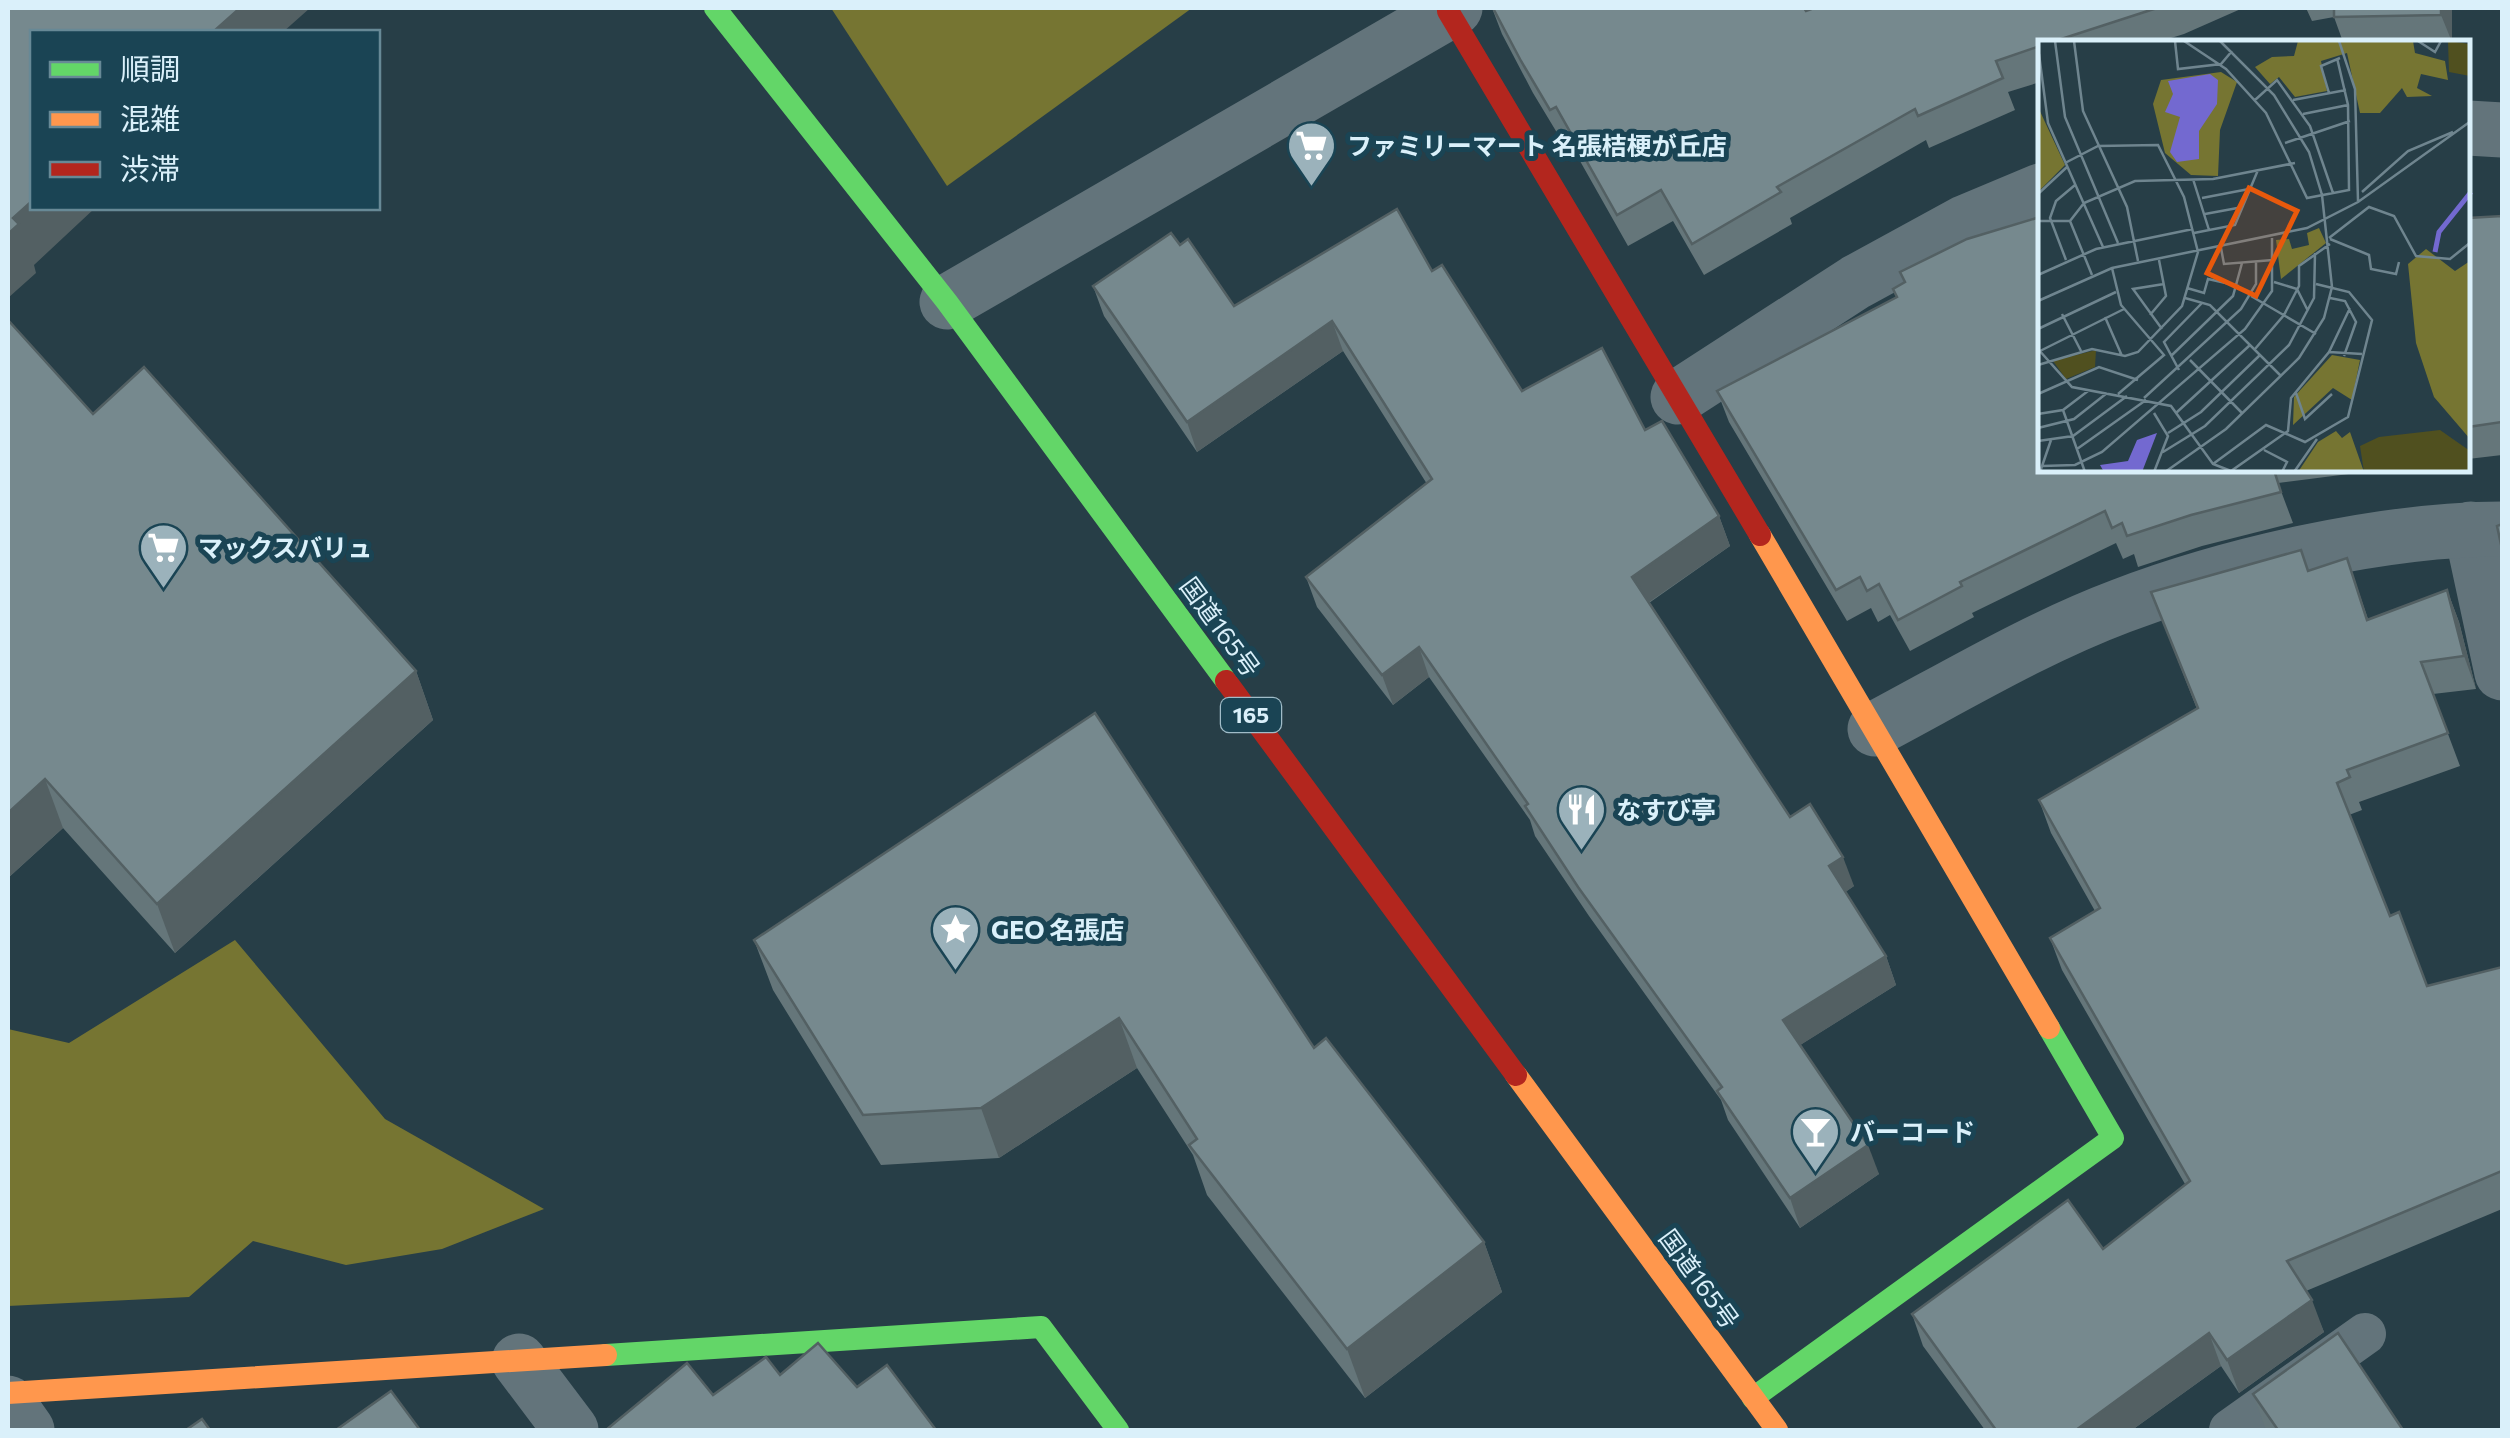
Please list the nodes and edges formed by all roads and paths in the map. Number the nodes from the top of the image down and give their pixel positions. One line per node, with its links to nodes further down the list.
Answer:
1 (715, 8): 6 (main road, 国道165号 / 165)
2 (1451, 9): 6 (street); 7 (main road)
3 (2470, 128): 4 (street)
4 (2502, 130)
5 (2038, 192): 7 (street)
6 (947, 302): 14 (main road, 国道165号 / 165)
7 (1678, 397): 10 (main road)
8 (2487, 529): 9 (street); 10 (street)
9 (2502, 673)
10 (1875, 729): 14 (main road)
11 (2365, 1334): 20 (lane)
12 (519, 1361): 13 (main road); 17 (street); 18 (main road)
13 (8, 1393)
14 (1753, 1398): 19 (main road, 国道165号 / 165)
15 (8, 1403): 16 (street)
16 (27, 1430)
17 (571, 1430)
18 (1118, 1430)
19 (1777, 1430)
20 (2230, 1430)

